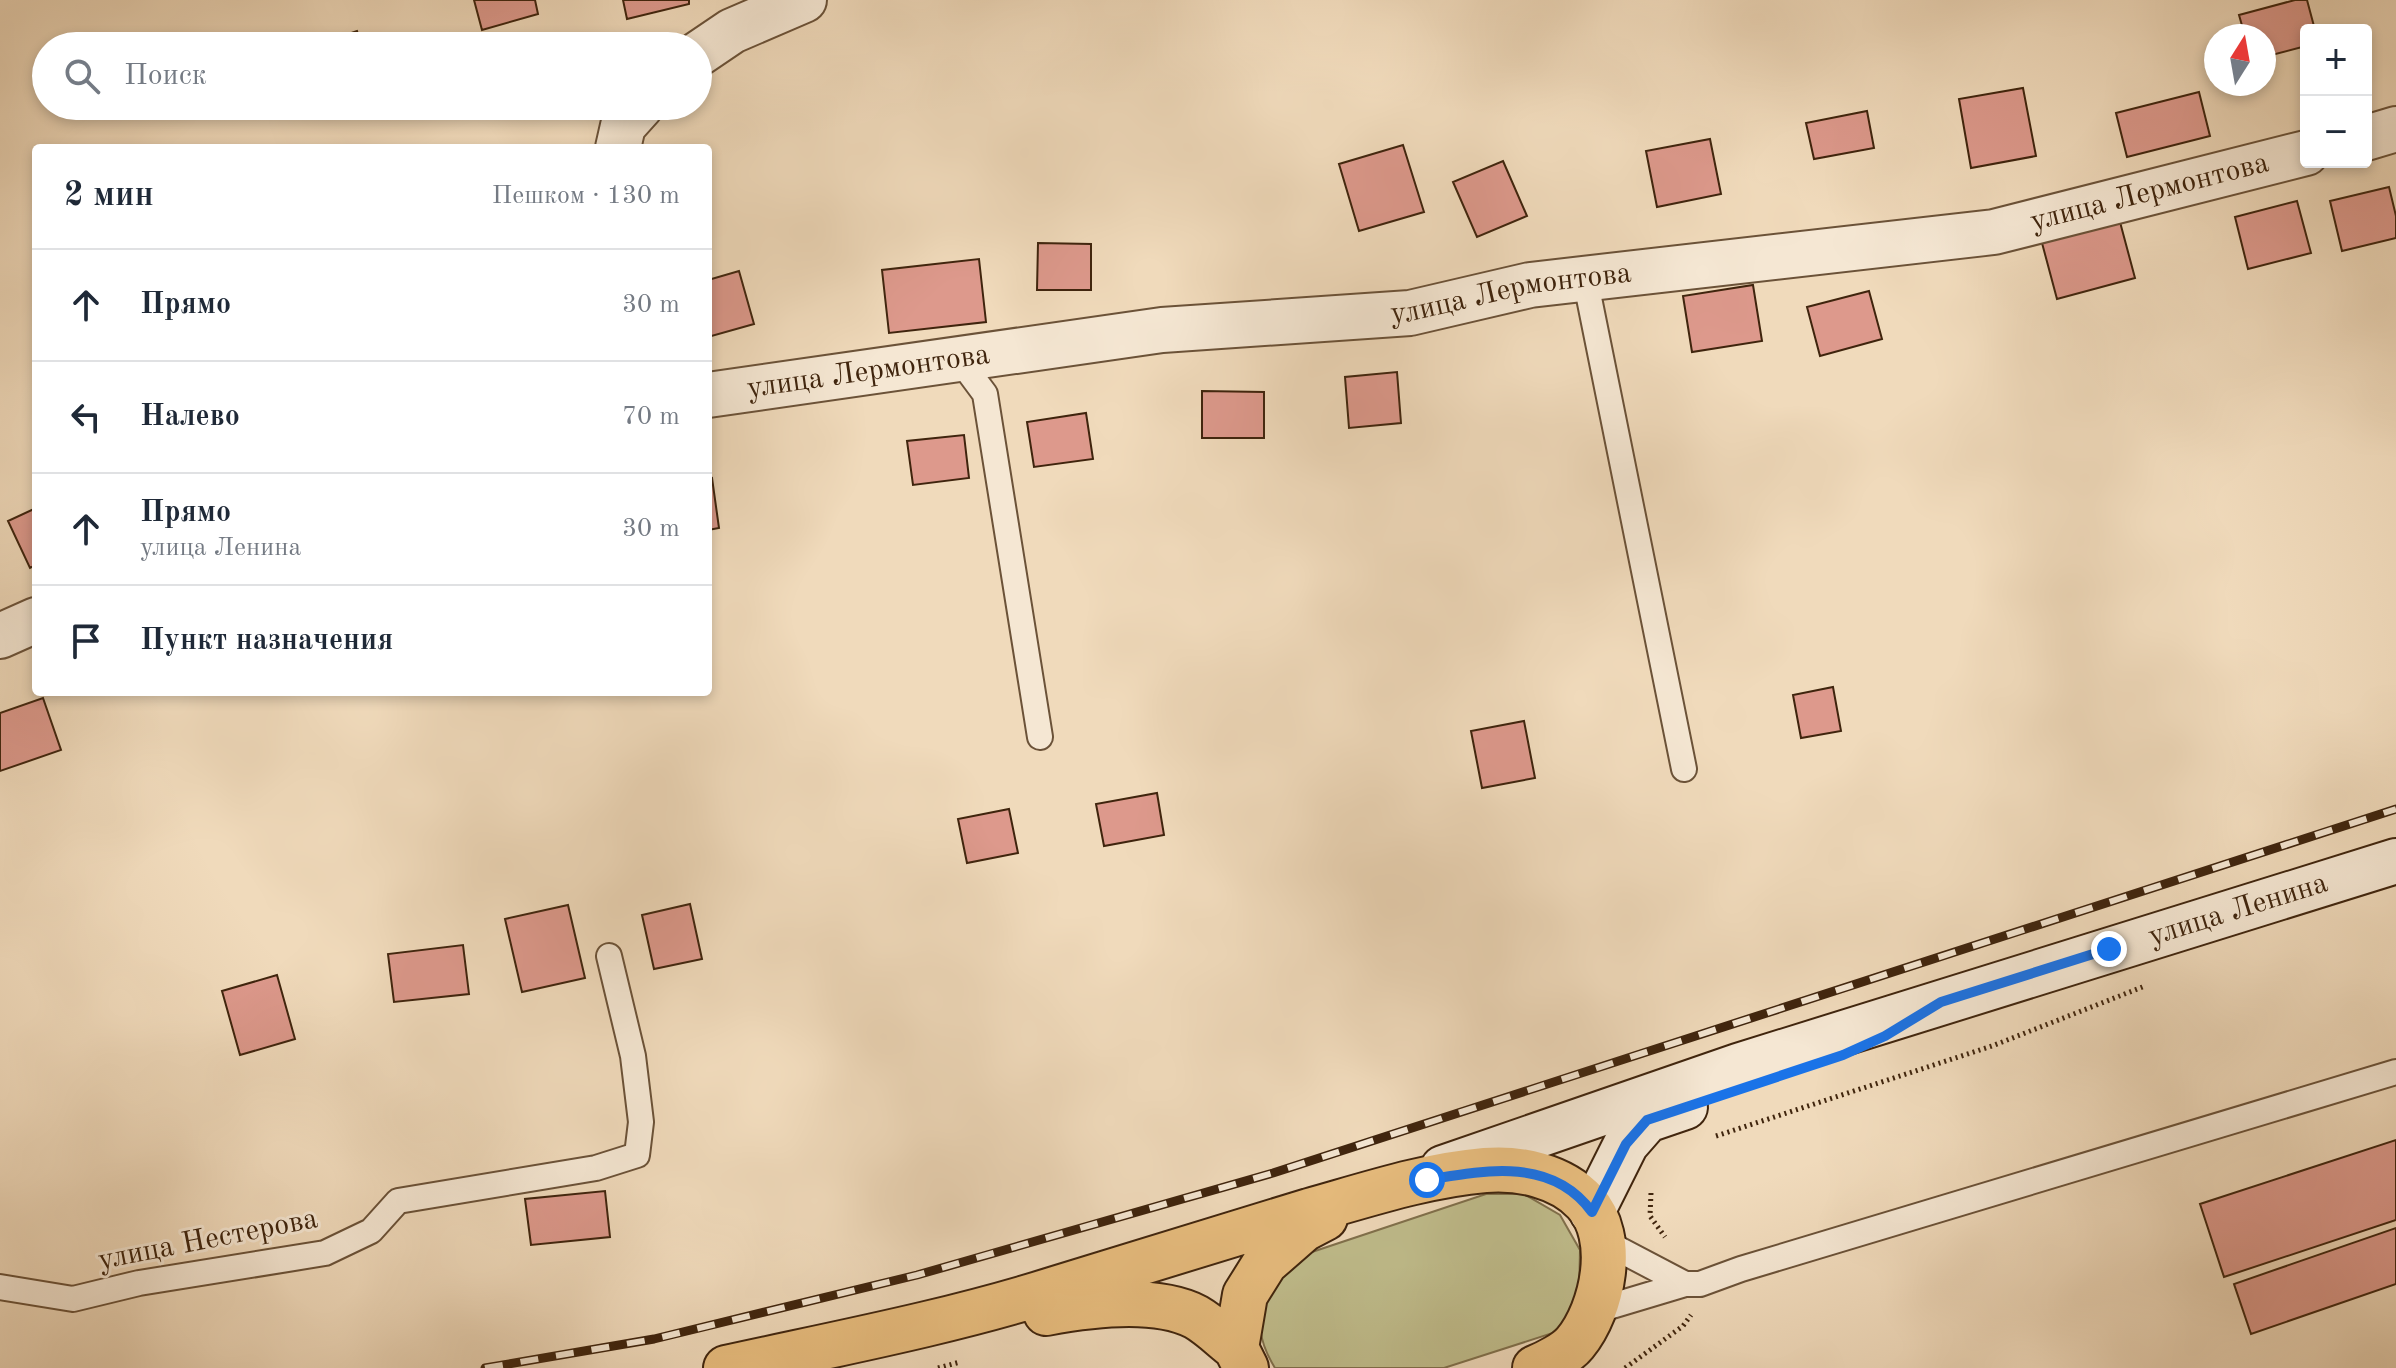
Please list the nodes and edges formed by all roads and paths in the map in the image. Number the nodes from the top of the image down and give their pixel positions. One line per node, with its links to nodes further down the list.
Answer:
1 (804, 0): 2 (street)
2 (712, 45)
3 (628, 120): 6 (street)
4 (2396, 129): 5 (street)
5 (2372, 136)
6 (619, 144)
7 (2300, 155): 8 (street, улица Лермонтова)
8 (1585, 278): 9 (street, улица Лермонтова); 14 (lane)
9 (959, 359): 10 (street, улица Лермонтова); 13 (lane)
10 (712, 394)
11 (32, 622): 12 (street)
12 (0, 636)
13 (1040, 737)
14 (1684, 769)
15 (2396, 861): 18 (street, улица Ленина)
16 (609, 956): 26 (lane, улица Нестерова)
17 (2152, 983): 20 (path)
18 (1941, 1002): 22 (street); 23 (street)
19 (2396, 1072): 25 (lane)
20 (1705, 1139)
21 (1655, 1185): 24 (path)
22 (1377, 1191): 23 (main road); 28 (main road); 29 (main road)
23 (1598, 1226): 25 (lane); 27 (main road)
24 (1671, 1245)
25 (1685, 1284): 27 (lane)
26 (0, 1287)
27 (1595, 1311): 31 (main road)
28 (889, 1333): 29 (main road); 30 (main road)
29 (1241, 1358)
30 (726, 1368)
31 (1535, 1368)

